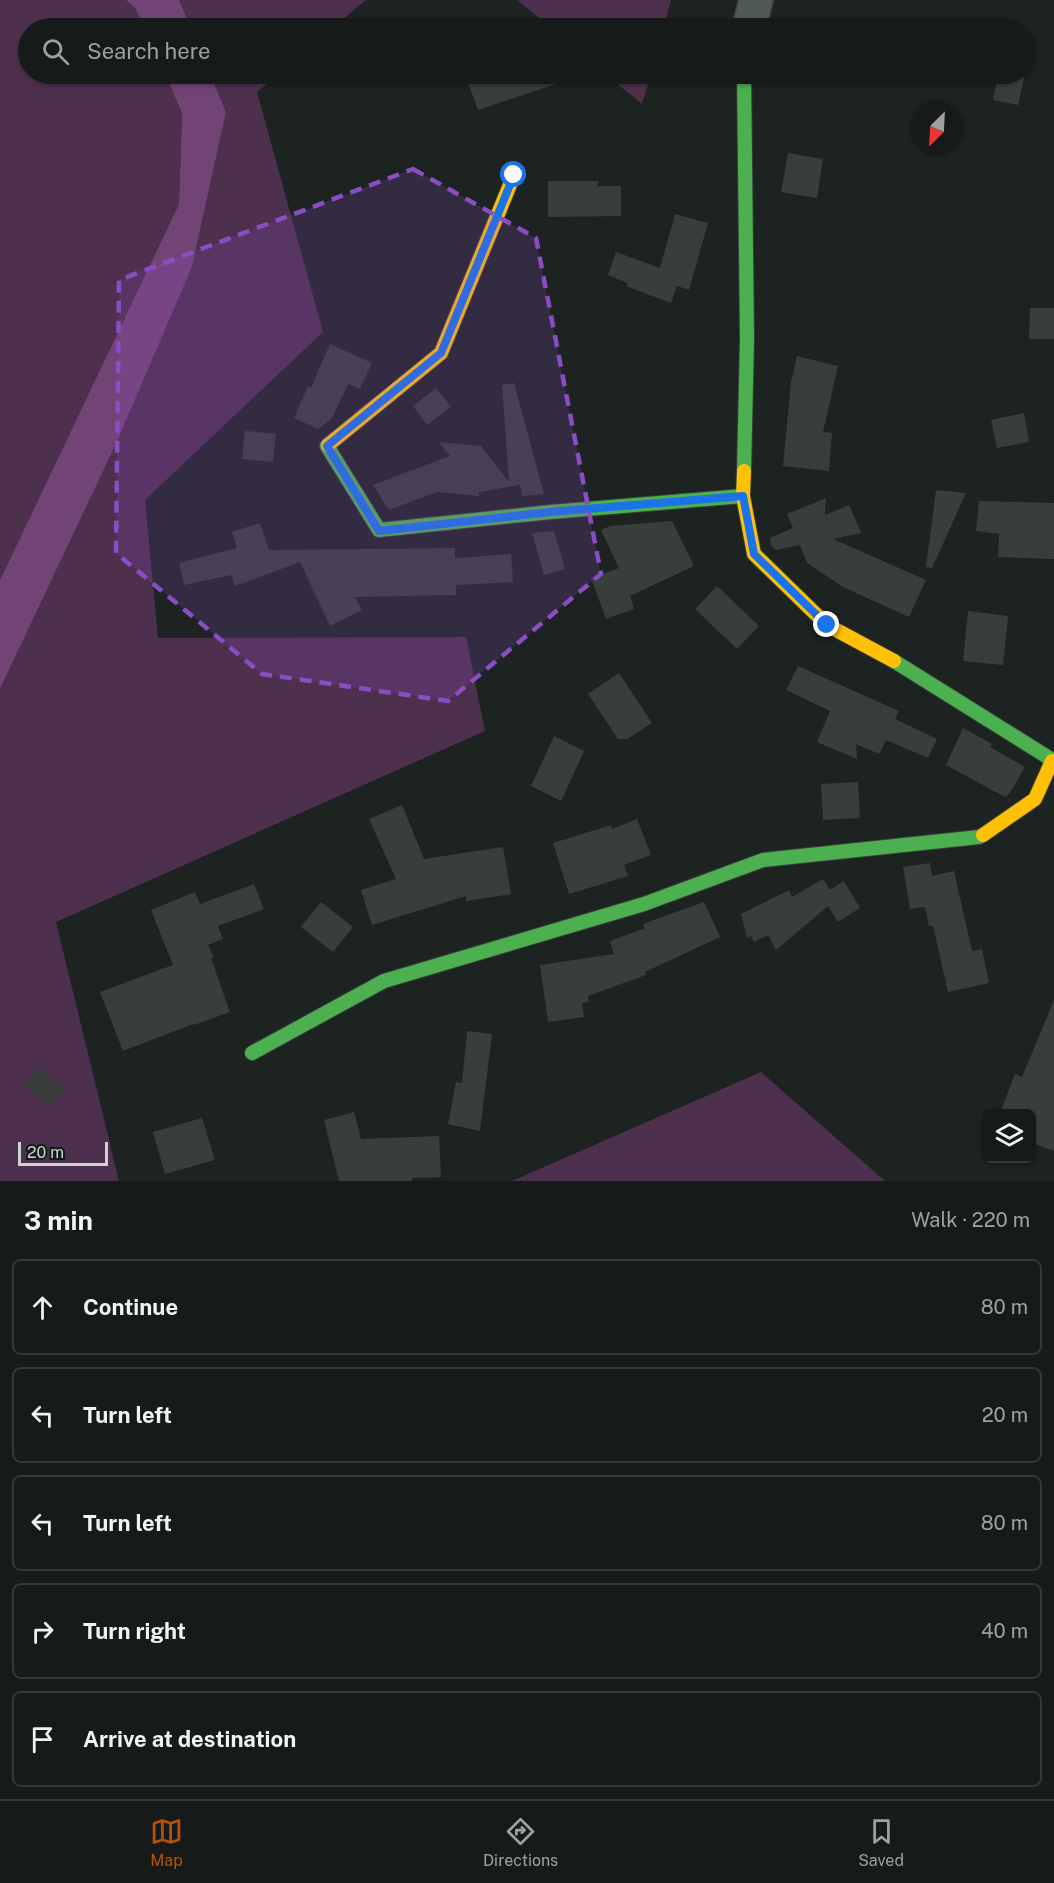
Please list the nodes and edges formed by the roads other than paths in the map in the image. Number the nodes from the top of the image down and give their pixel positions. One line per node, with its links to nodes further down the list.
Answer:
1 (756, 0): 2 (street)
2 (752, 18)
3 (744, 84): 5 (street)
4 (514, 175): 5 (street)
5 (743, 496): 6 (street)
6 (1053, 761): 7 (street)
7 (252, 1053)

